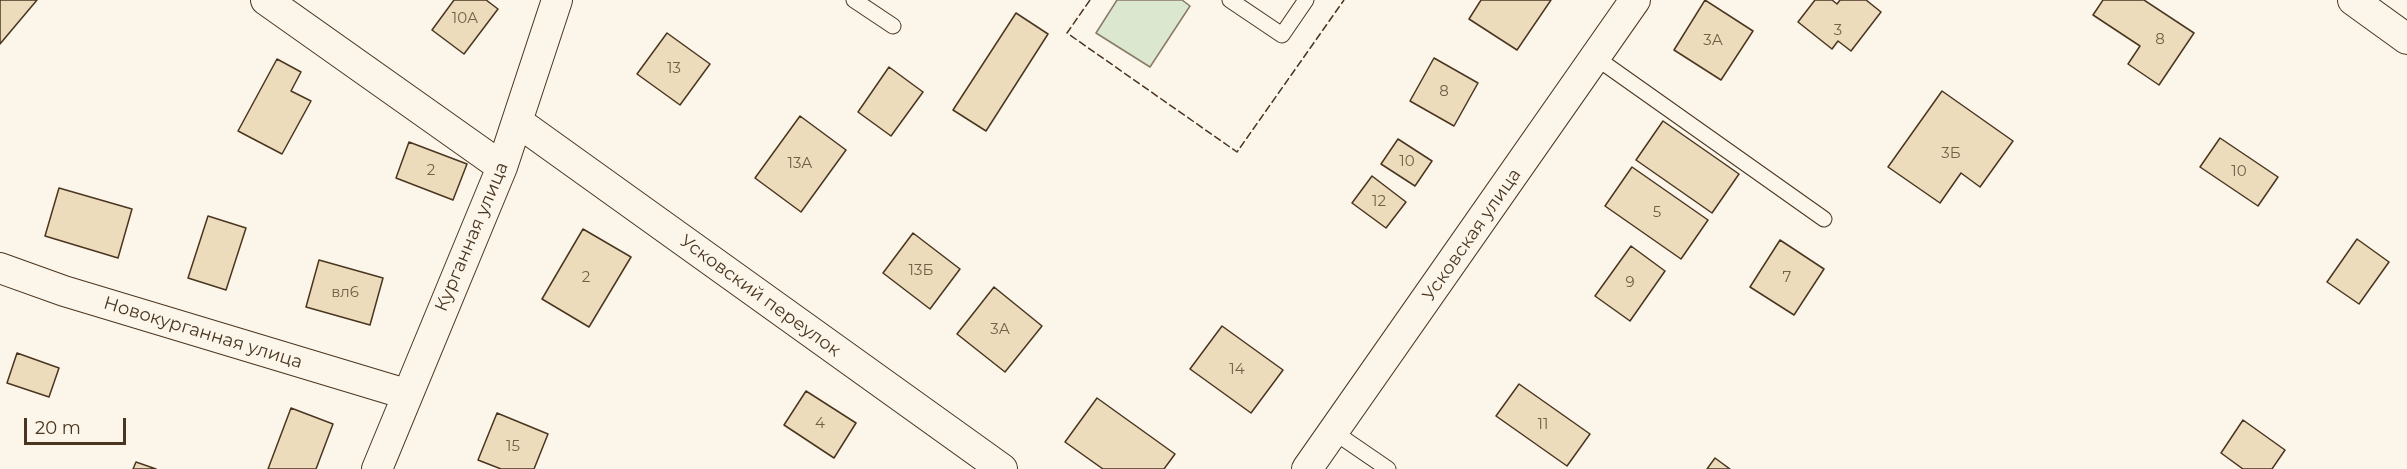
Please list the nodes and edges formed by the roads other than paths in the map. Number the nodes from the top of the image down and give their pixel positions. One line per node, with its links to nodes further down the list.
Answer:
1 (266, 0): 12 (street)
2 (557, 0): 11 (street, Курганная улица)
3 (854, 0): 8 (lane)
4 (1230, 0): 5 (lane)
5 (1306, 0)
6 (1635, 0): 10 (street, Усковская улица)
7 (2353, 0): 9 (street)
8 (893, 26)
9 (2407, 39)
10 (1595, 57): 13 (lane); 16 (street, Усковская улица)
11 (518, 122): 12 (street, Курганная улица); 18 (street, Усковский переулок)
12 (502, 167): 15 (street, Курганная улица)
13 (1824, 219)
14 (0, 268): 15 (street, Новокурганная улица)
15 (406, 394): 17 (street, Курганная улица)
16 (1334, 432): 19 (street, Усковская улица); 20 (lane)
17 (377, 469)
18 (1002, 469)
19 (1307, 469)
20 (1388, 469)

